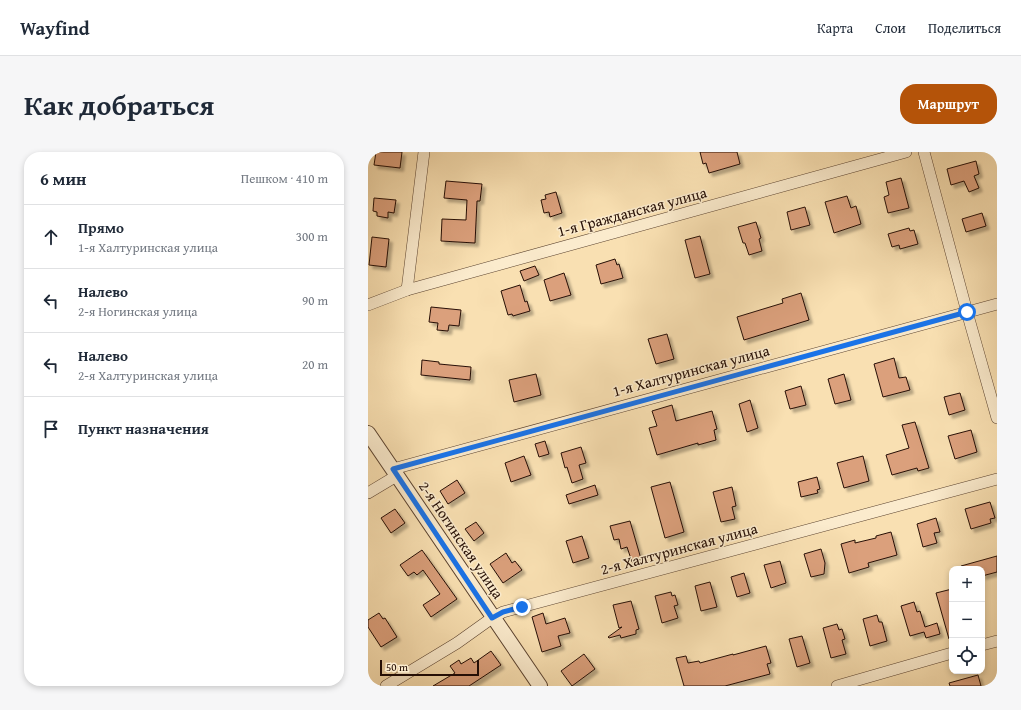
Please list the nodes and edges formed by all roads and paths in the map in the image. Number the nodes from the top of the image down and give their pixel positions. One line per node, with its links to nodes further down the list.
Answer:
1 (424, 152): 4 (street)
2 (906, 152): 4 (street, 1-я Гражданская улица)
3 (924, 152): 7 (street)
4 (407, 290): 6 (street, 1-я Гражданская улица)
5 (997, 304): 7 (street, 1-я Халтуринская улица)
6 (368, 305)
7 (967, 312): 8 (street); 10 (street, 1-я Халтуринская улица)
8 (997, 418)
9 (368, 433): 10 (street, 2-я Ногинская улица)
10 (395, 472): 12 (street, 1-я Халтуринская улица); 13 (street, 2-я Ногинская улица)
11 (997, 479): 13 (street, 2-я Халтуринская улица)
12 (368, 493)
13 (492, 618): 17 (street, 2-я Халтуринская улица); 18 (street, 2-я Ногинская улица)
14 (997, 641): 15 (street)
15 (985, 644)
16 (949, 654): 19 (street)
17 (386, 686)
18 (540, 686)
19 (837, 686)

